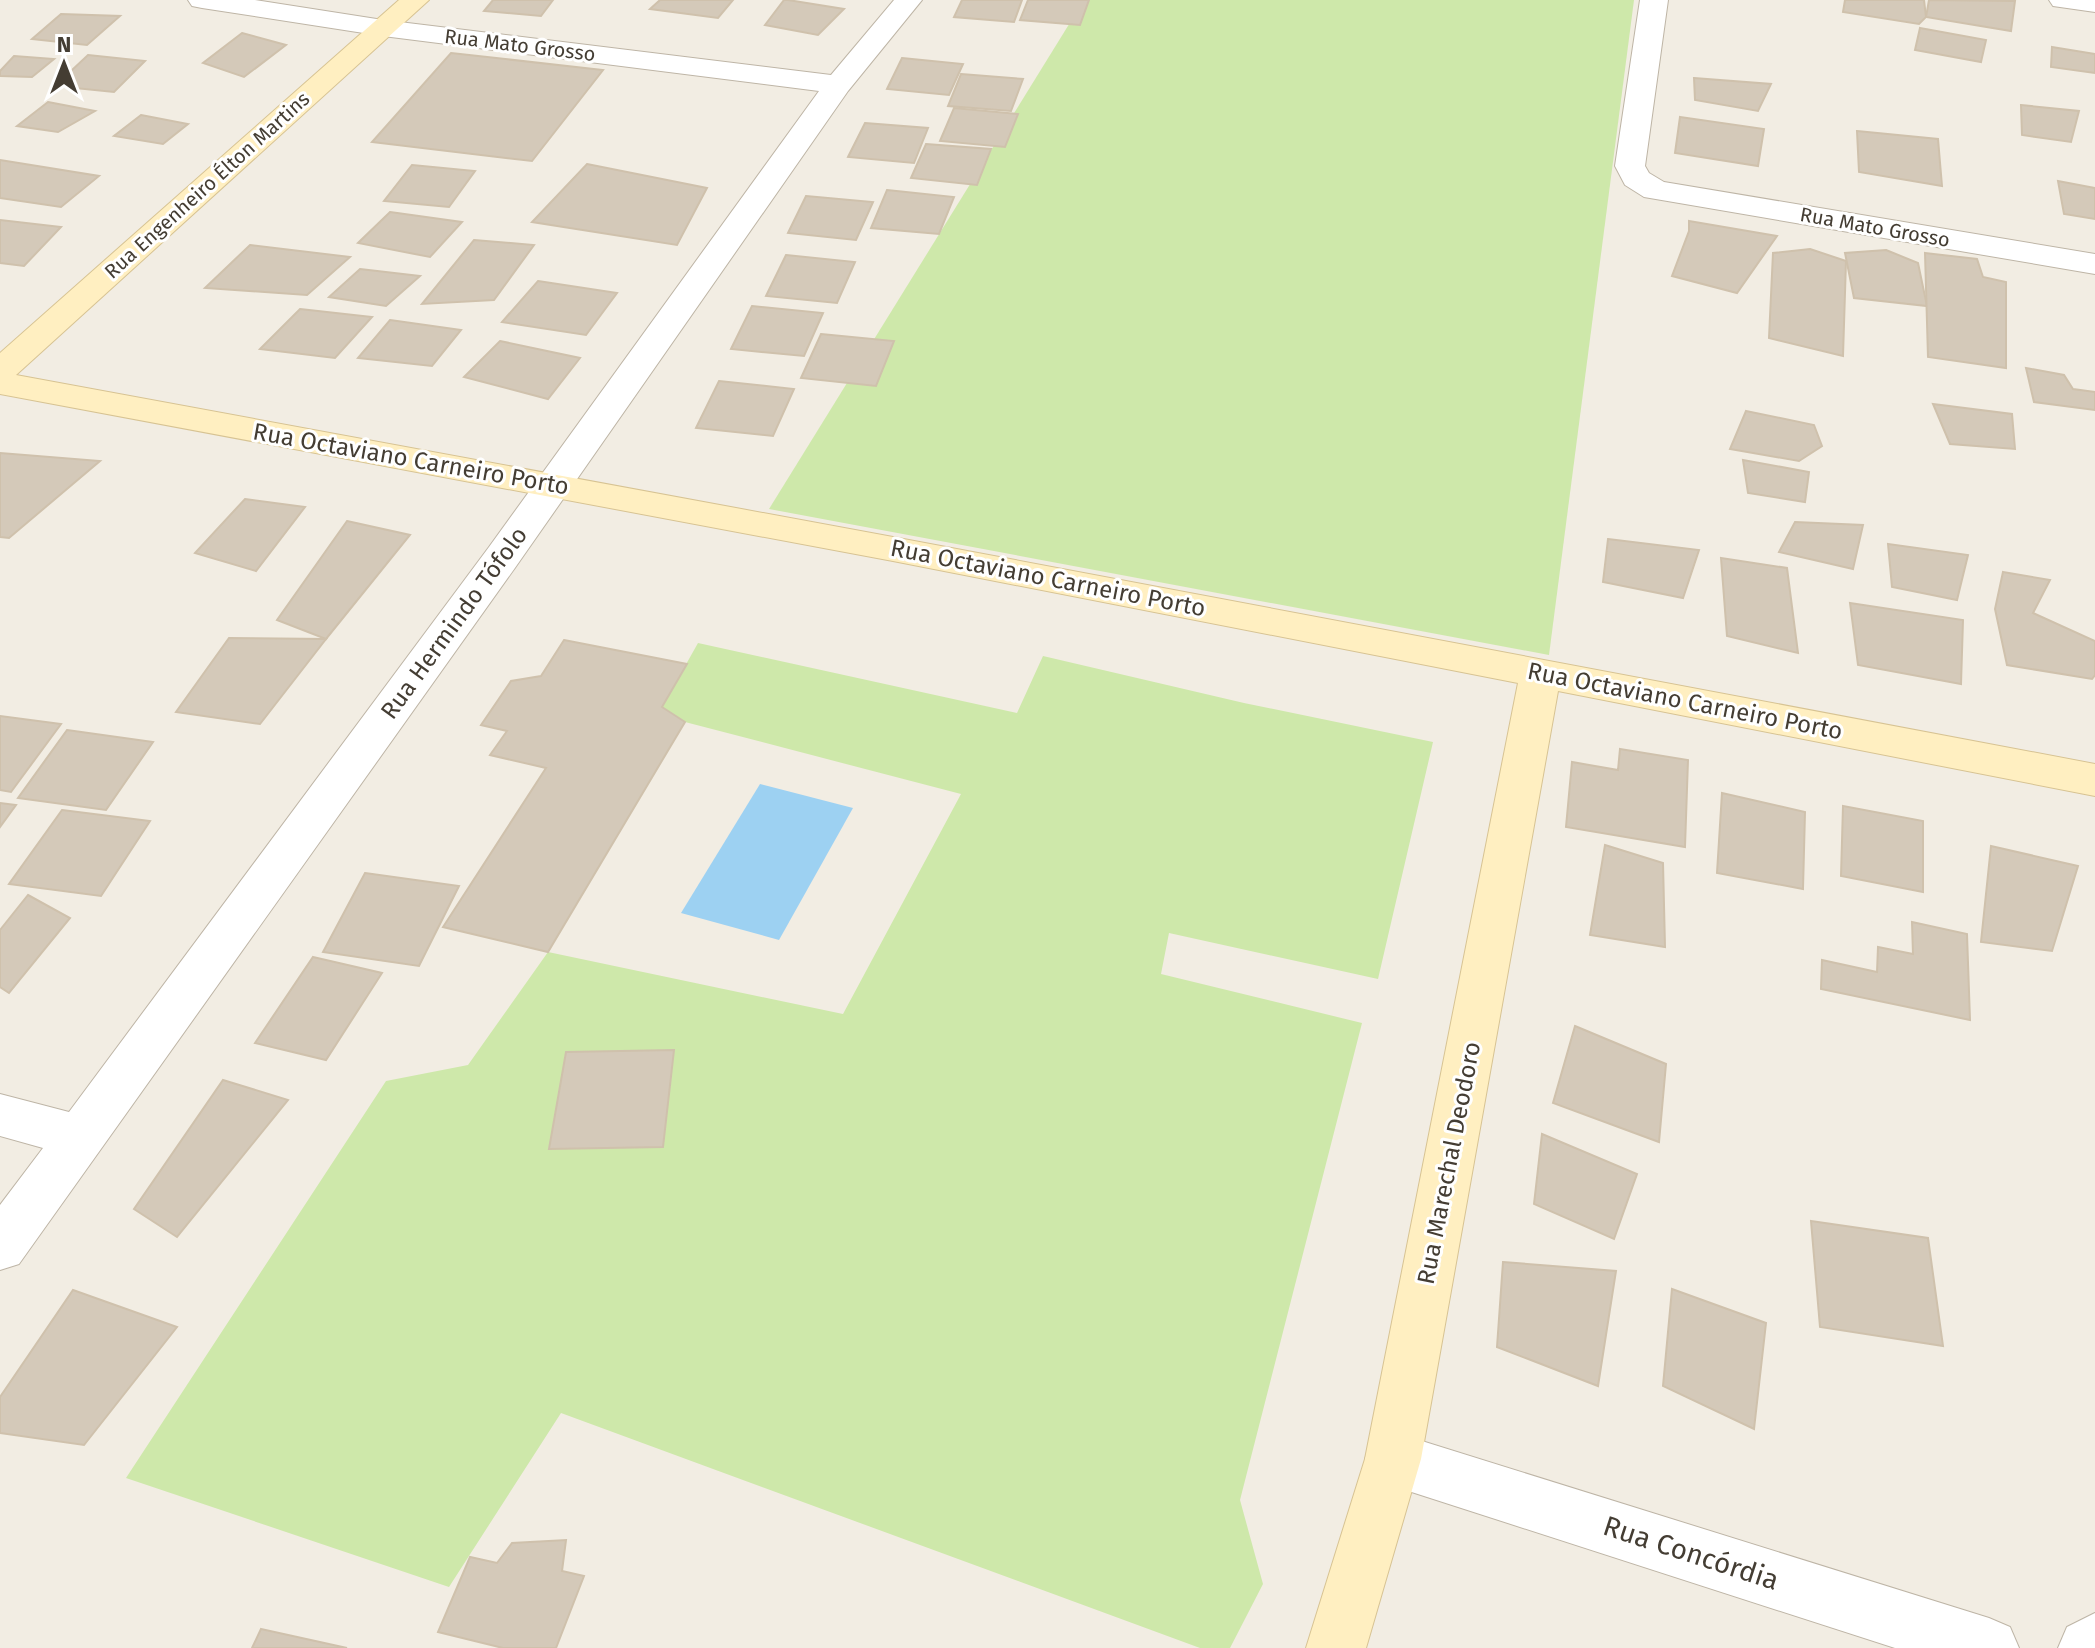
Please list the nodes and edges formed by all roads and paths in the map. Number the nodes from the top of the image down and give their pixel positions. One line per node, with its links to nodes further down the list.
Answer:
1 (202, 0): 7 (street, Rua Mato Grosso)
2 (415, 0): 7 (street, Rua Engenheiro Élton Martins)
3 (908, 0): 8 (street, Rua Hermindo Tófolo)
4 (1654, 0): 9 (street, Rua Mato Grosso)
5 (2063, 0): 6 (street)
6 (2095, 4)
7 (383, 28): 8 (street, Rua Mato Grosso); 10 (street, Rua Engenheiro Élton Martins)
8 (838, 85): 12 (street, Rua Hermindo Tófolo)
9 (2095, 264)
10 (0, 371)
11 (0, 383): 12 (street, Rua Octaviano Carneiro Porto)
12 (553, 485): 13 (street, Rua Octaviano Carneiro Porto); 16 (street, Rua Hermindo Tófolo)
13 (1541, 673): 14 (street, Rua Octaviano Carneiro Porto); 18 (street, Rua Marechal Deodoro)
14 (2095, 780)
15 (0, 1115): 16 (street)
16 (78, 1136): 17 (street, Rua Hermindo Tófolo)
17 (0, 1247)
18 (1393, 1459): 20 (street, Rua Marechal Deodoro); 21 (street, Rua Concórdia)
19 (2095, 1643): 22 (street)
20 (1336, 1648)
21 (1989, 1648)
22 (2088, 1648)

